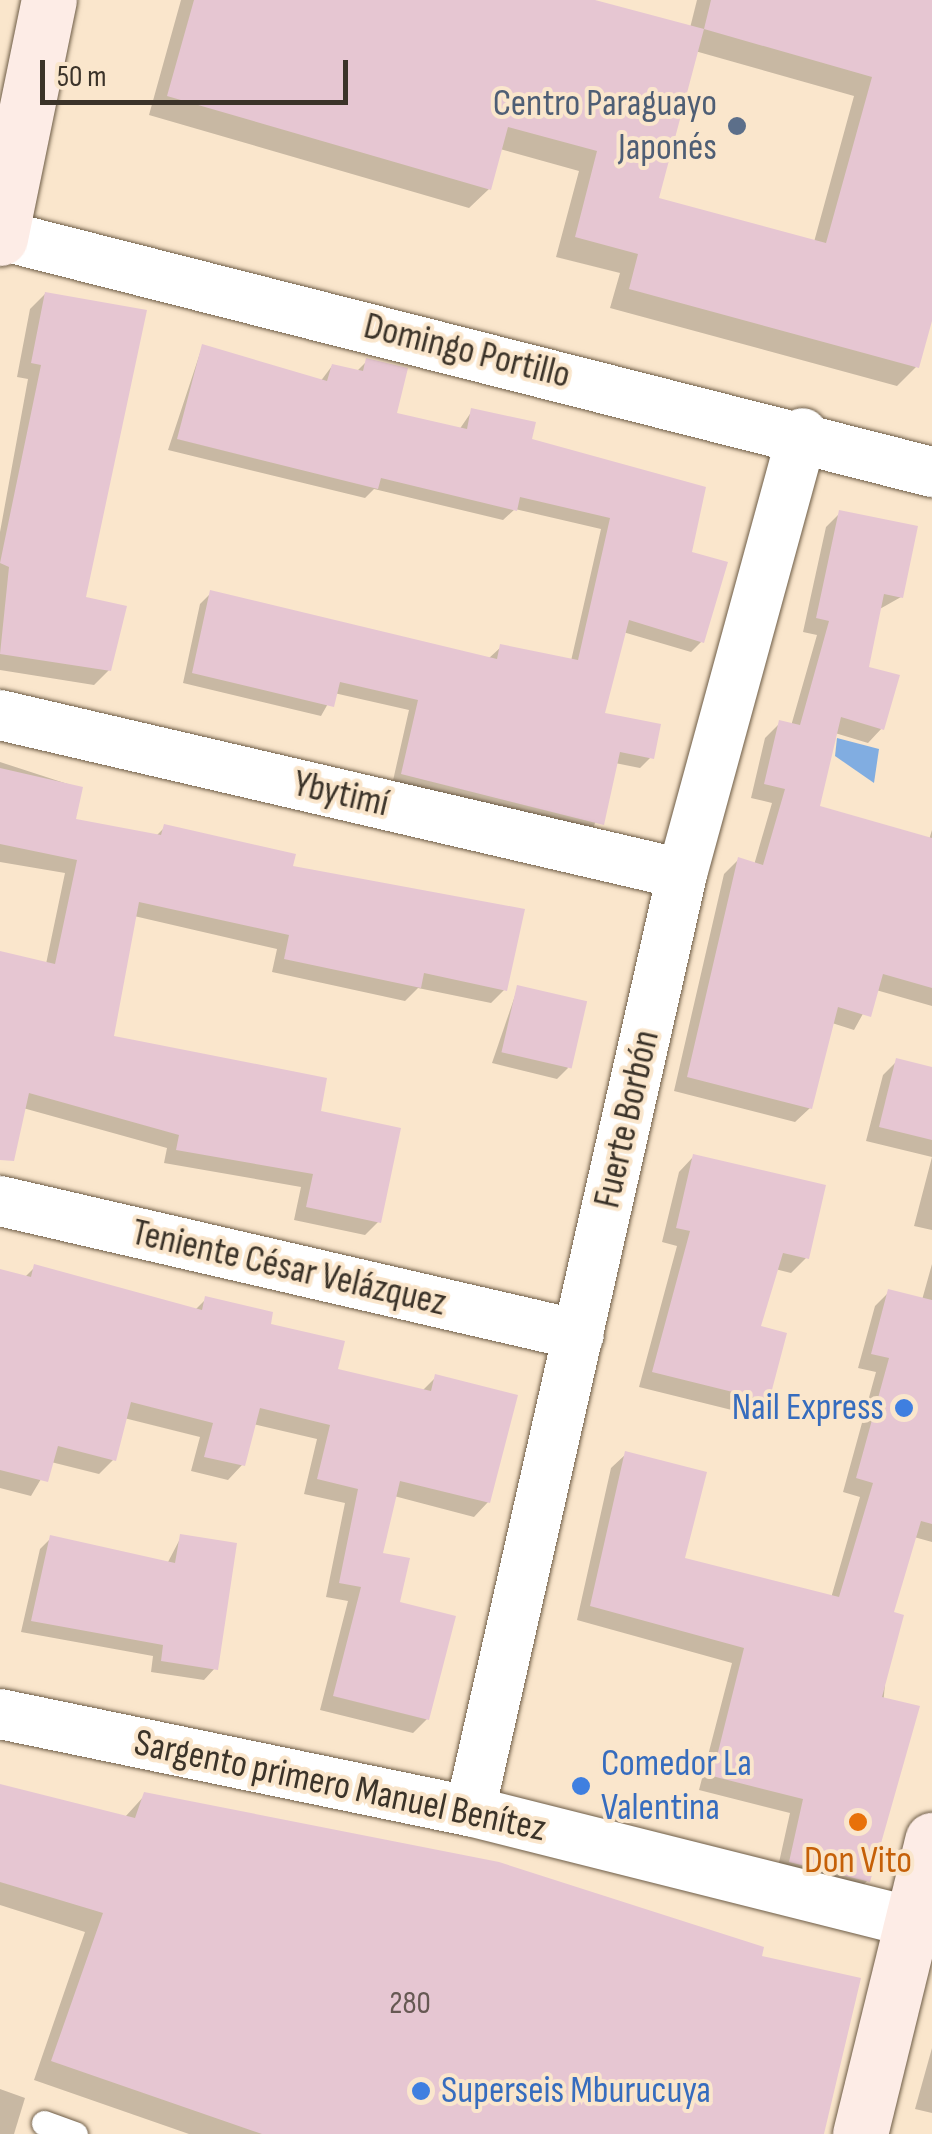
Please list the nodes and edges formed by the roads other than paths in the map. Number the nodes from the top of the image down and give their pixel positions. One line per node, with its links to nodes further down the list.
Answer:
1 (48, 0): 2 (main road)
2 (0, 236): 3 (street, Domingo Portillo)
3 (803, 433): 4 (street, Domingo Portillo); 6 (street, Fuerte Borbón)
4 (932, 472)
5 (0, 715): 6 (street, Ybytimí)
6 (682, 874): 8 (street, Fuerte Borbón)
7 (0, 1202): 8 (street, Teniente César Velázquez)
8 (578, 1335): 10 (street, Fuerte Borbón)
9 (0, 1714): 10 (street, Sargento primero Manuel Benítez)
10 (470, 1811): 12 (street, Sargento primero Manuel Benítez)
11 (932, 1840): 12 (main road)
12 (912, 1922): 15 (main road)
13 (45, 2120): 14 (lane)
14 (75, 2134)
15 (860, 2134)

